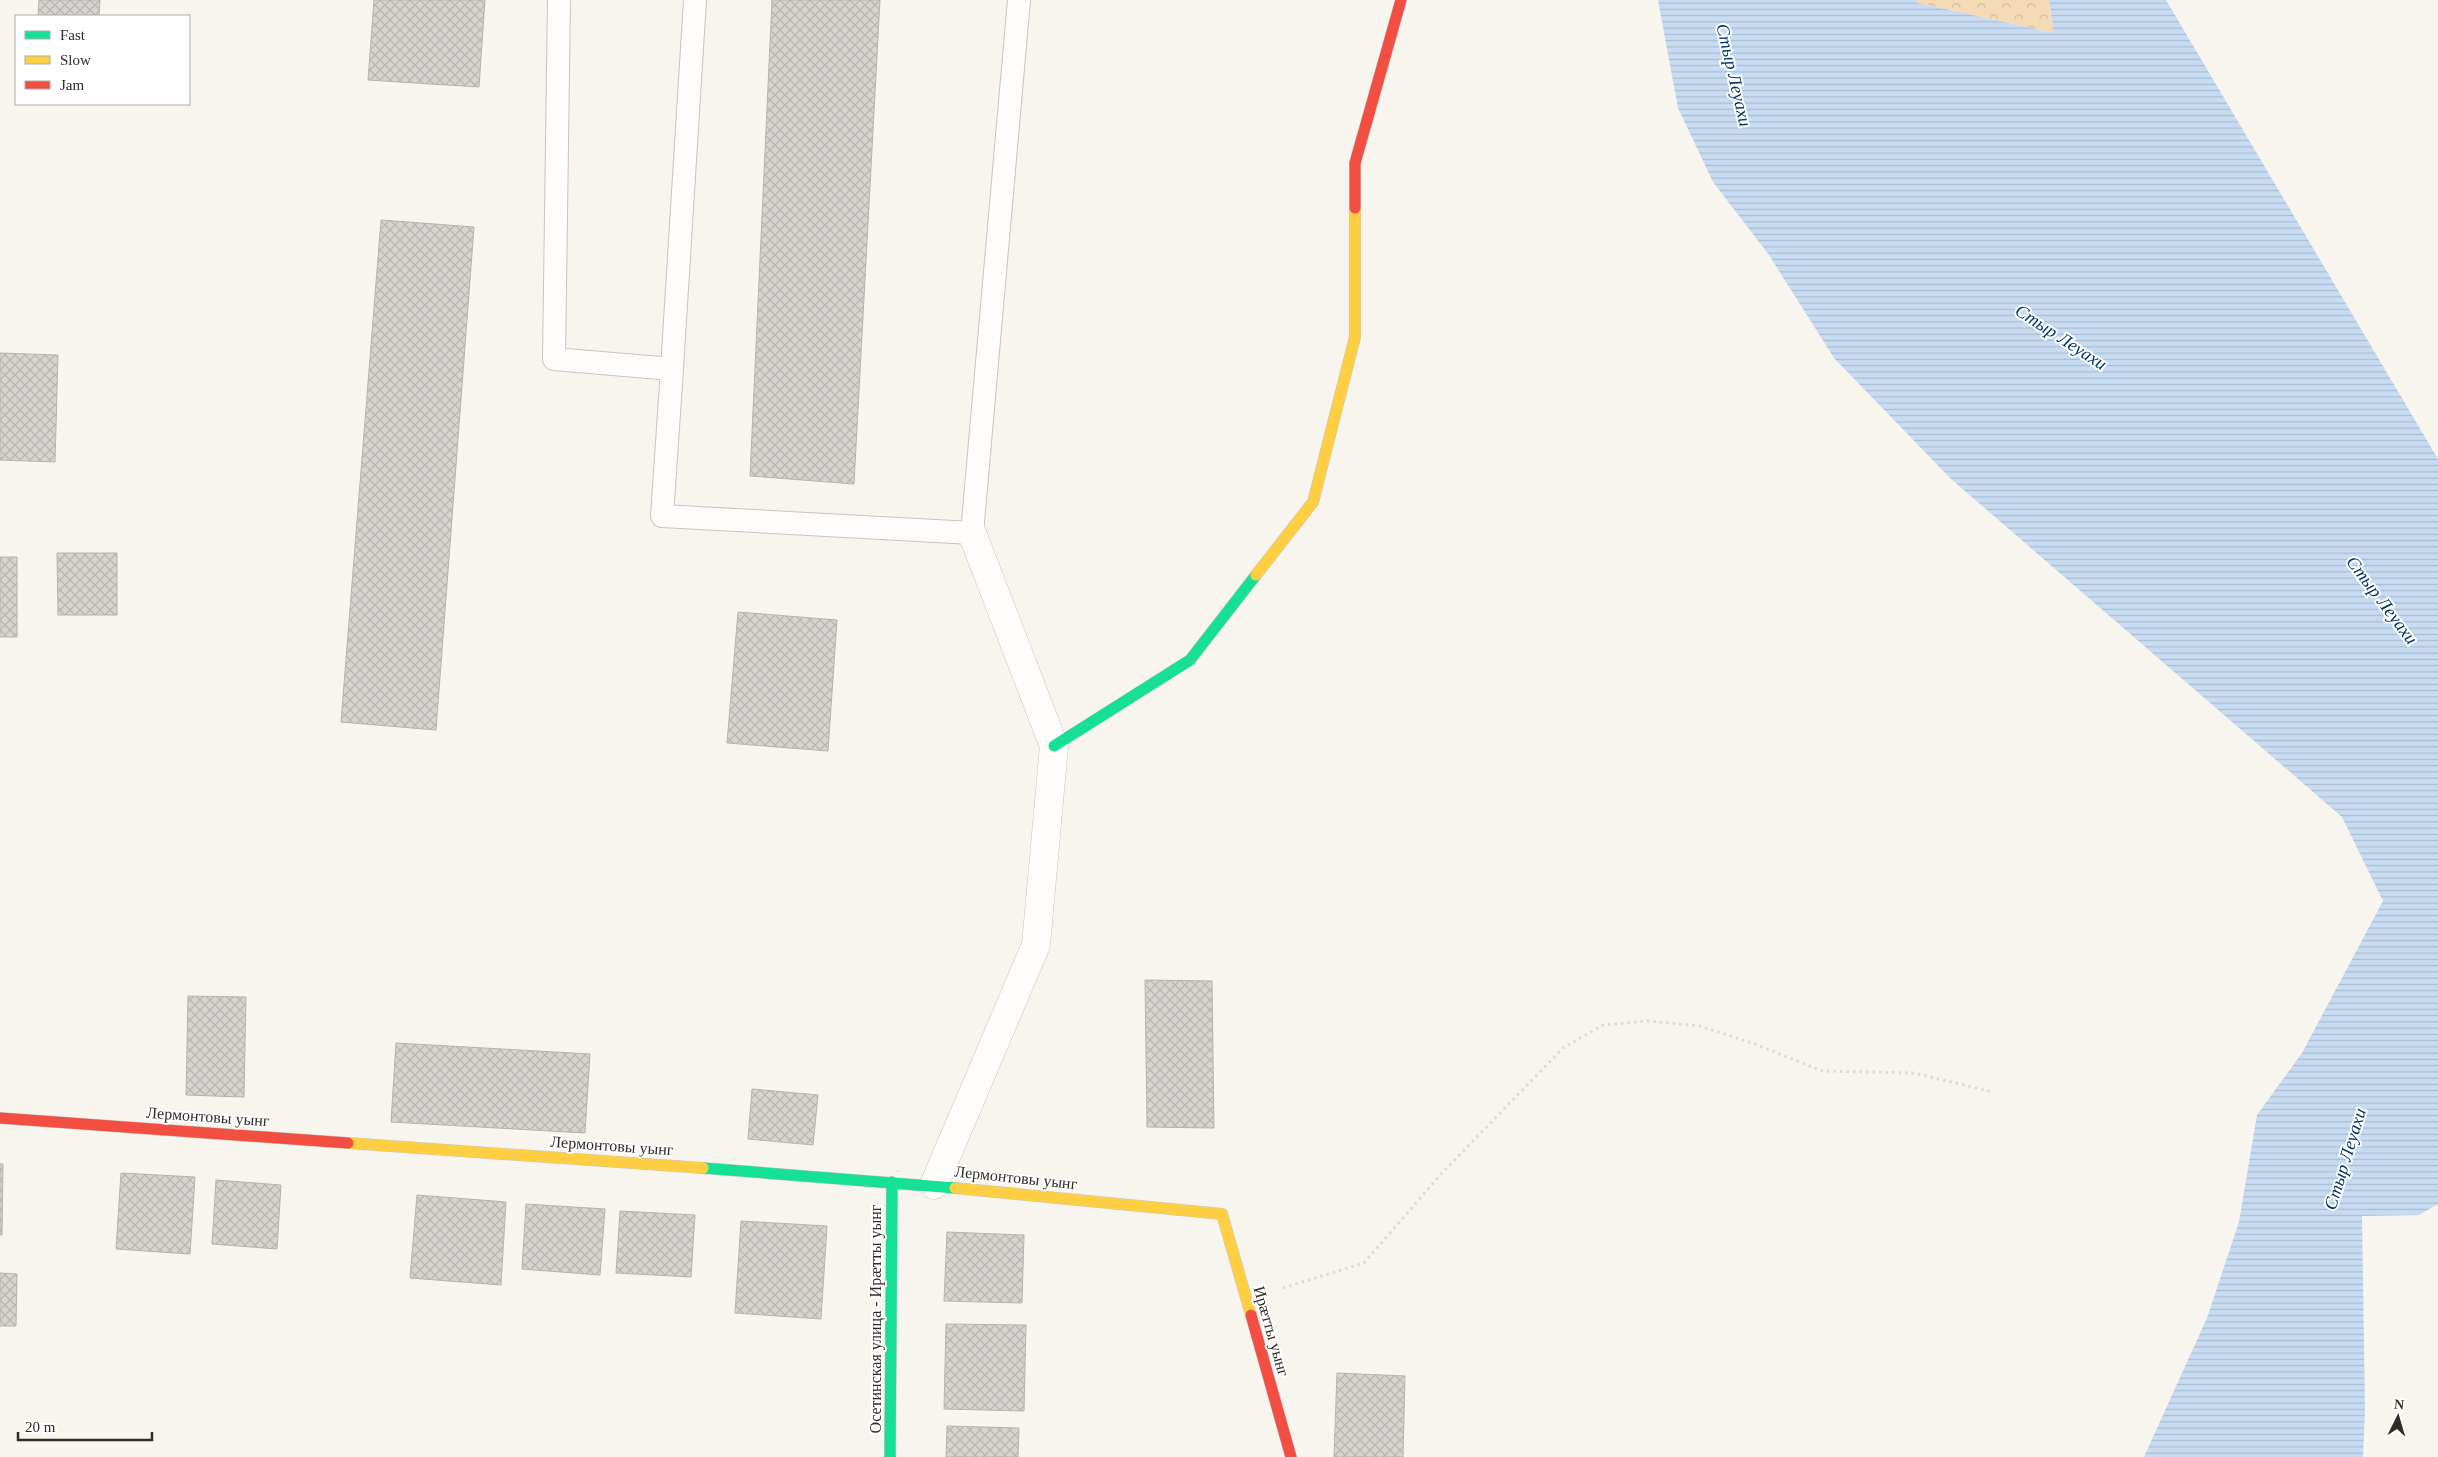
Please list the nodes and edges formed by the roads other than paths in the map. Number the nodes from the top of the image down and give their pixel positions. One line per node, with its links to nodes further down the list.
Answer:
1 (559, 0): 5 (lane)
2 (695, 0): 5 (lane)
3 (1019, 0): 6 (lane)
4 (1401, 0): 7 (street)
5 (672, 369): 6 (lane)
6 (972, 533): 7 (street)
7 (1054, 746): 10 (street)
8 (0, 1118): 9 (street, Лермонтовы уынг)
9 (892, 1182): 10 (street, Лермонтовы уынг); 12 (street, Осетинская улица - Ирæтты уынг)
10 (934, 1185): 11 (street, Лермонтовы уынг)
11 (1222, 1214): 13 (street, Ирæтты уынг)
12 (890, 1457)
13 (1291, 1457)

